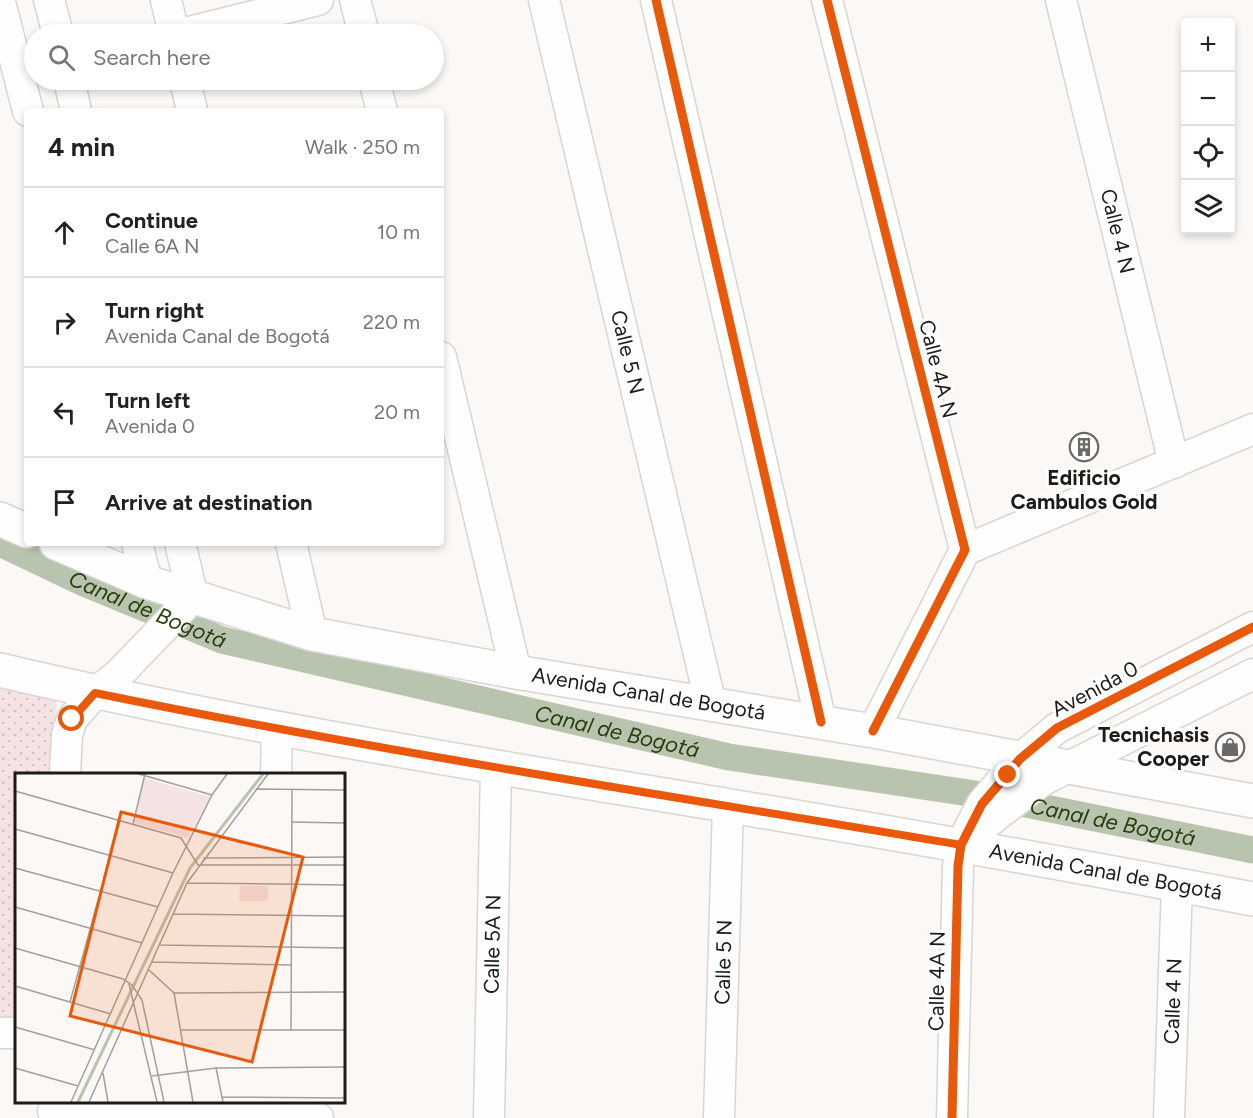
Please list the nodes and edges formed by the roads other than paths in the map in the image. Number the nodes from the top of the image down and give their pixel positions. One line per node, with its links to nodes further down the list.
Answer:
1 (49, 0): 10 (street)
2 (166, 0): 11 (street)
3 (318, 0): 12 (street)
4 (356, 0): 13 (street)
5 (544, 0): 40 (street, Calle 5 N)
6 (656, 0): 41 (street)
7 (827, 0): 31 (street, Calle 4A N)
8 (1060, 0): 24 (street, Calle 4 N)
9 (0, 2): 14 (street)
10 (55, 24)
11 (172, 24)
12 (221, 24)
13 (362, 24)
14 (16, 76): 18 (street)
15 (71, 90): 19 (street)
16 (187, 90): 20 (street)
17 (377, 90): 21 (street)
18 (27, 108)
19 (75, 108)
20 (191, 108)
21 (381, 108)
22 (444, 370): 37 (street)
23 (1253, 429): 24 (street)
24 (1174, 463): 31 (street)
25 (0, 519): 26 (main road)
26 (24, 530)
27 (63, 546): 32 (main road, Avenida Canal de Bogotá)
28 (138, 546): 32 (street)
29 (180, 546): 33 (street)
30 (292, 546): 35 (street)
31 (965, 550): 43 (street)
32 (147, 582): 33 (main road, Avenida Canal de Bogotá)
33 (183, 608): 35 (main road, Avenida Canal de Bogotá); 39 (street)
34 (1253, 627): 45 (street, Avenida 0)
35 (312, 634): 37 (main road, Avenida Canal de Bogotá)
36 (0, 670): 39 (main road, Avenida Canal de Bogotá)
37 (516, 672): 40 (main road, Avenida Canal de Bogotá)
38 (1253, 674): 45 (street, Avenida 0)
39 (107, 683): 42 (main road, Avenida Canal de Bogotá); 46 (street)
40 (711, 705): 41 (main road, Avenida Canal de Bogotá)
41 (821, 722): 43 (main road, Avenida Canal de Bogotá)
42 (277, 730): 44 (main road, Avenida Canal de Bogotá); 47 (street)
43 (873, 731): 45 (main road, Avenida Canal de Bogotá)
44 (496, 769): 49 (main road, Avenida Canal de Bogotá); 56 (street, Calle 5A N)
45 (1035, 770): 48 (main road, Avenida Canal de Bogotá); 50 (street, Avenida 0)
46 (65, 773)
47 (276, 773)
48 (1253, 801)
49 (728, 805): 50 (main road, Avenida Canal de Bogotá); 57 (street, Calle 5 N)
50 (961, 845): 51 (main road, Avenida Canal de Bogotá); 58 (street, Calle 4A N)
51 (1177, 885): 52 (main road, Avenida Canal de Bogotá); 59 (street, Calle 4 N)
52 (1253, 899)
53 (53, 1110): 54 (street)
54 (267, 1112): 55 (street)
55 (318, 1118)
56 (489, 1118)
57 (719, 1118)
58 (952, 1118)
59 (1169, 1118)

